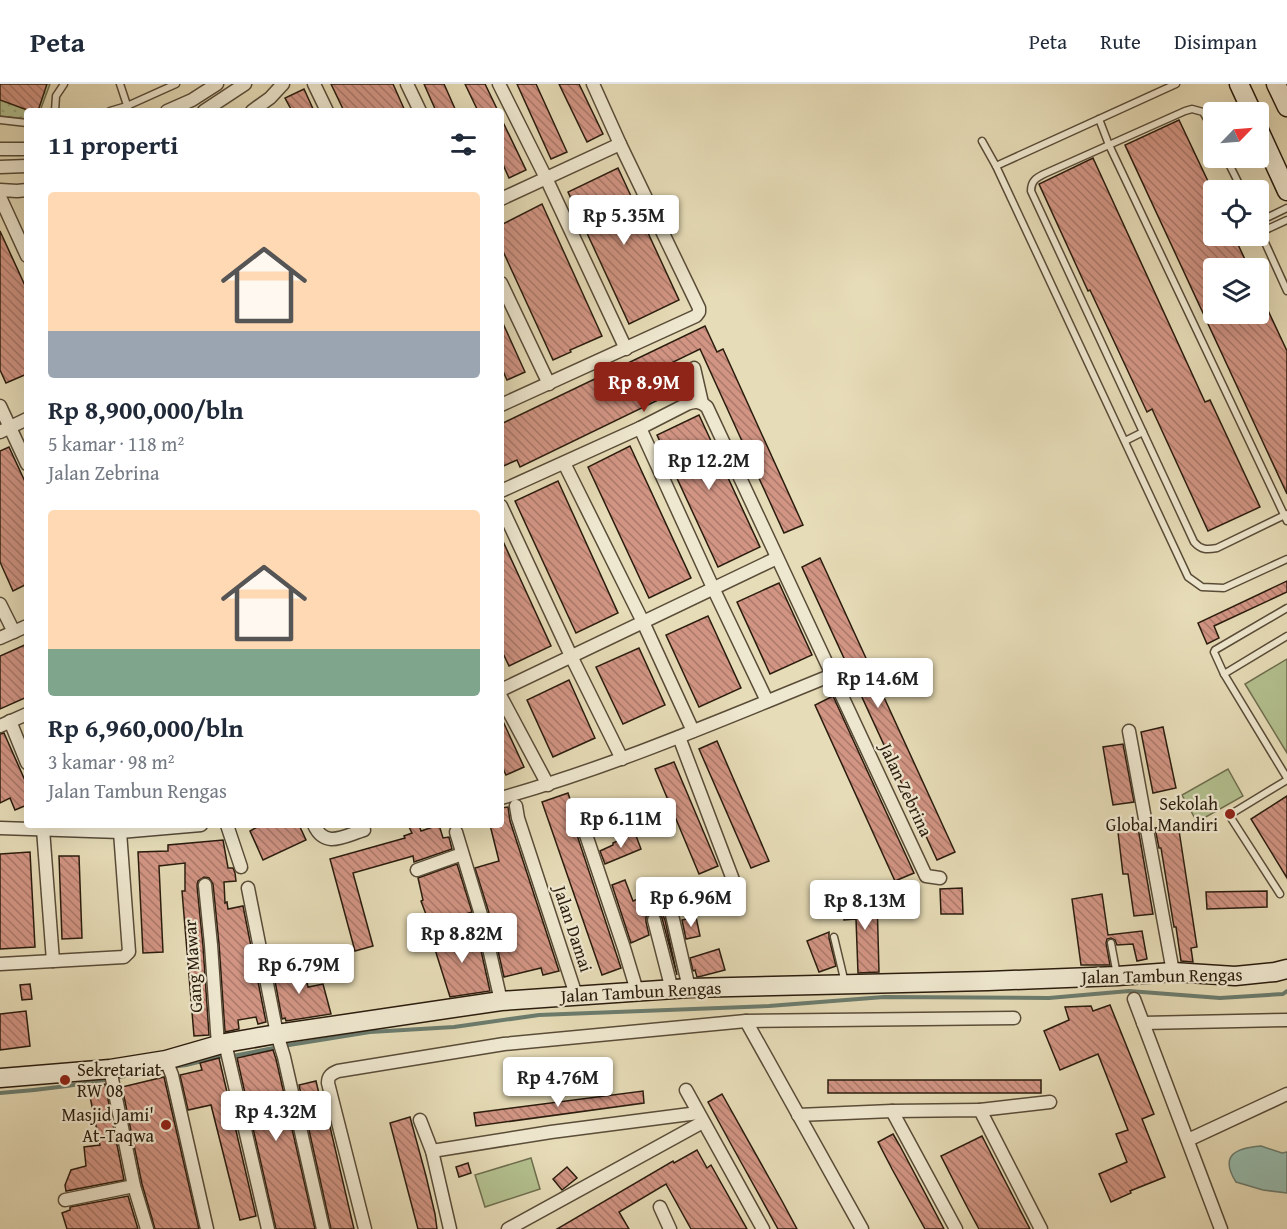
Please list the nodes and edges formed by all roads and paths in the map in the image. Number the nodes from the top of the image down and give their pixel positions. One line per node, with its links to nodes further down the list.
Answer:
1 (64, 84): 16 (lane)
2 (120, 84): 17 (lane)
3 (176, 84): 17 (lane)
4 (217, 84): 18 (street)
5 (245, 84): 19 (street)
6 (284, 84): 20 (street)
7 (314, 84): 21 (street)
8 (407, 84): 22 (street)
9 (499, 84): 36 (street)
10 (593, 84): 28 (street)
11 (1176, 84): 24 (lane)
12 (1239, 84): 14 (street)
13 (1276, 84): 15 (street)
14 (1247, 102)
15 (1287, 107)
16 (55, 108)
17 (128, 108)
18 (173, 108)
19 (209, 108)
20 (256, 108)
21 (326, 108)
22 (419, 108)
23 (1203, 112): 29 (lane)
24 (1099, 119): 29 (lane); 34 (lane)
25 (0, 120): 26 (lane)
26 (24, 123)
27 (982, 141): 34 (lane)
28 (620, 144): 36 (street); 50 (street)
29 (1109, 145): 59 (lane); 65 (lane)
30 (24, 148): 31 (street)
31 (0, 149)
32 (1269, 152): 39 (street)
33 (24, 166): 35 (street)
34 (996, 166): 60 (lane)
35 (0, 167)
36 (546, 178): 41 (street); 50 (street)
37 (0, 190): 38 (street)
38 (24, 190)
39 (1287, 191)
40 (0, 197): 47 (street)
41 (504, 198)
42 (1287, 208): 43 (lane)
43 (1269, 217)
44 (1287, 220): 45 (lane)
45 (1269, 227)
46 (1267, 246): 49 (lane)
47 (24, 249)
48 (504, 289): 52 (street)
49 (1287, 291)
50 (626, 349): 52 (street)
51 (694, 368): 53 (street, Jalan Zebrina)
52 (549, 384): 54 (street)
53 (702, 403): 57 (street); 66 (street, Jalan Zebrina)
54 (504, 404)
55 (0, 406): 58 (street)
56 (24, 420): 58 (street)
57 (640, 428): 62 (street); 68 (street)
58 (5, 430): 61 (street)
59 (1143, 432): 60 (lane); 65 (lane)
60 (1125, 441): 67 (lane)
61 (24, 459)
62 (564, 463): 63 (street); 71 (street)
63 (504, 490)
64 (504, 512): 76 (street)
65 (1286, 517)
66 (777, 558): 68 (street); 78 (street, Jalan Zebrina)
67 (1287, 559)
68 (714, 590): 71 (street); 80 (street)
69 (0, 604): 73 (street)
70 (1287, 608): 77 (lane)
71 (643, 622): 76 (street); 84 (street)
72 (24, 627): 73 (street)
73 (14, 632): 75 (street)
74 (1287, 636): 77 (lane)
75 (0, 638)
76 (571, 656): 79 (street); 88 (street)
77 (1224, 674): 89 (lane)
78 (832, 675): 80 (street); 105 (street, Jalan Zebrina)
79 (504, 689)
80 (767, 701): 84 (street)
81 (504, 703): 90 (street)
82 (24, 715): 83 (street)
83 (5, 723): 87 (street)
84 (693, 731): 86 (street)
85 (1129, 731): 119 (street)
86 (679, 737): 88 (street); 107 (street)
87 (24, 758)
88 (622, 759): 90 (street)
89 (1287, 779): 109 (lane)
90 (548, 785): 91 (street)
91 (504, 797)
92 (516, 806): 124 (street, Jalan Damai)
93 (578, 811): 123 (street)
94 (0, 828): 95 (street)
95 (50, 828): 100 (street); 116 (street)
96 (142, 828): 100 (street)
97 (228, 828): 103 (street)
98 (315, 828): 99 (street)
99 (364, 830)
100 (120, 831): 116 (street)
101 (456, 832): 102 (street)
102 (462, 854): 104 (street); 111 (street)
103 (241, 867)
104 (417, 870)
105 (940, 878)
106 (205, 885): 132 (street, Gang Mawar)
107 (735, 885)
108 (248, 888): 131 (street)
109 (1280, 894)
110 (672, 915): 122 (street)
111 (482, 918): 113 (street); 126 (street)
112 (654, 920): 122 (street)
113 (435, 932)
114 (834, 937): 121 (lane)
115 (1111, 943): 120 (lane)
116 (53, 961): 117 (street)
117 (0, 964)
118 (1287, 969): 119 (street, Jalan Tambun Rengas)
119 (1173, 972): 120 (street, Jalan Tambun Rengas)
120 (1117, 976): 121 (street, Jalan Tambun Rengas)
121 (846, 984): 122 (street, Jalan Tambun Rengas)
122 (680, 989): 123 (street, Jalan Tambun Rengas)
123 (637, 992): 124 (street, Jalan Tambun Rengas)
124 (576, 995): 126 (street, Jalan Tambun Rengas)
125 (1134, 999): 130 (street)
126 (501, 1001): 131 (street, Jalan Tambun Rengas)
127 (1014, 1018): 128 (street)
128 (746, 1021): 141 (street); 153 (street)
129 (1287, 1021): 130 (street)
130 (1143, 1023): 144 (street)
131 (279, 1040): 132 (street, Jalan Tambun Rengas); 152 (street)
132 (224, 1048): 133 (street, Jalan Tambun Rengas); 151 (street, Gang Mawar)
133 (169, 1066): 134 (street, Jalan Tambun Rengas); 150 (street)
134 (112, 1077): 135 (street, Jalan Tambun Rengas); 146 (street)
135 (0, 1078)
136 (686, 1090): 142 (street)
137 (1287, 1094): 144 (street)
138 (1050, 1102): 139 (street)
139 (980, 1110): 140 (street); 160 (street)
140 (892, 1111): 141 (street); 159 (street)
141 (798, 1115): 158 (street)
142 (701, 1118): 145 (street); 155 (street); 157 (street)
143 (420, 1120): 145 (street)
144 (1188, 1140): 161 (street)
145 (432, 1151): 154 (street)
146 (134, 1186): 147 (street); 149 (street)
147 (65, 1200)
148 (660, 1207): 156 (street)
149 (147, 1229)
150 (207, 1229)
151 (268, 1229)
152 (323, 1229)
153 (365, 1229)
154 (450, 1229)
155 (508, 1229)
156 (670, 1229)
157 (763, 1229)
158 (862, 1229)
159 (956, 1229)
160 (1041, 1229)
161 (1221, 1229)

